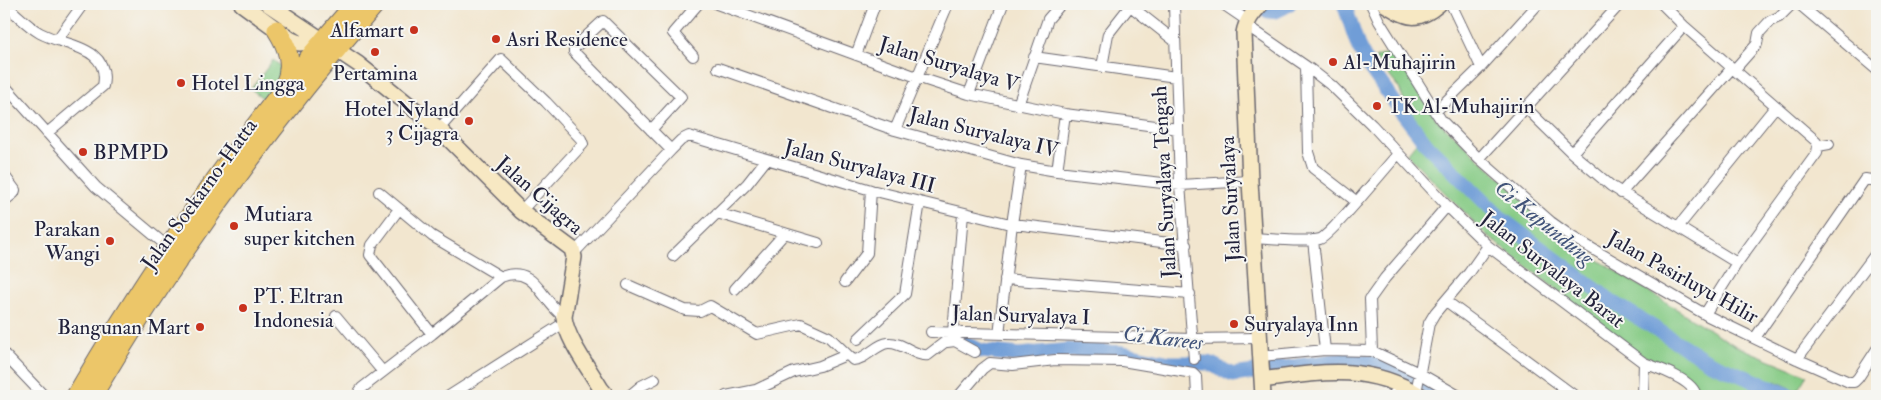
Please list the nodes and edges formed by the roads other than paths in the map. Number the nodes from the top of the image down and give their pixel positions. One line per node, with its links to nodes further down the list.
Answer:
1 (4, 4): 31 (street)
2 (83, 4): 31 (street)
3 (242, 4): 30 (street)
4 (268, 4): 33 (street, Jalan Cijagra)
5 (355, 4): 33 (highway, Jalan Soekarno-Hatta)
6 (375, 4): 33 (highway, Jalan Soekarno-Hatta)
7 (698, 4): 35 (street)
8 (717, 4): 34 (street, Jalan Suryalaya V)
9 (875, 4): 34 (street)
10 (948, 4): 44 (street)
11 (1003, 4): 47 (street)
12 (1061, 4): 36 (street)
13 (1174, 4): 32 (street, Jalan Suryalaya Tengah)
14 (1223, 4): 27 (street, Jalan Suryalaya Barat)
15 (1261, 4): 27 (street)
16 (1371, 4): 28 (street, Jalan Pasirluyu Hilir)
17 (1438, 4): 25 (street)
18 (1463, 4): 26 (street)
19 (1538, 4): 39 (street)
20 (1620, 4): 50 (street)
21 (1662, 4): 29 (street)
22 (1792, 4): 41 (street)
23 (1799, 4): 42 (street)
24 (1129, 5): 32 (street); 37 (street)
25 (1390, 7): 28 (street)
26 (1453, 8): 39 (street)
27 (1248, 21): 38 (street, Jalan Suryalaya Barat); 69 (street, Jalan Suryalaya)
28 (1379, 21): 51 (street, Jalan Pasirluyu Hilir)
29 (1684, 26): 41 (street); 61 (street)
30 (277, 30): 33 (street); 46 (highway)
31 (57, 40): 57 (street)
32 (1176, 41): 43 (street, Jalan Suryalaya Tengah)
33 (329, 45): 46 (highway, Jalan Soekarno-Hatta); 53 (street, Jalan Cijagra); 130 (highway, Jalan Soekarno-Hatta)
34 (856, 55): 44 (street, Jalan Suryalaya V)
35 (693, 56)
36 (1034, 57): 37 (street); 48 (street)
37 (1102, 67): 43 (street)
38 (1306, 67): 62 (street, Jalan Suryalaya Barat); 76 (street)
39 (1481, 67): 51 (street)
40 (718, 68): 56 (street, Jalan Suryalaya IV)
41 (1733, 69): 49 (street); 73 (street)
42 (1877, 70)
43 (1176, 76): 54 (street, Jalan Suryalaya Tengah)
44 (917, 78): 47 (street, Jalan Suryalaya V); 56 (street)
45 (4, 85): 57 (street)
46 (283, 91): 90 (highway, Jalan Soekarno-Hatta)
47 (969, 94): 48 (street, Jalan Suryalaya V)
48 (1018, 105): 52 (street, Jalan Suryalaya V)
49 (1776, 106): 60 (street); 83 (street)
50 (1526, 108): 61 (street); 63 (street)
51 (1435, 112): 63 (street, Jalan Pasirluyu Hilir)
52 (1065, 114): 54 (street, Jalan Suryalaya V); 66 (street)
53 (438, 129): 79 (street, Jalan Cijagra); 79 (street)
54 (1178, 129): 70 (street, Jalan Suryalaya Tengah)
55 (651, 130): 55 (street); 59 (street)
56 (895, 130): 65 (street, Jalan Suryalaya IV)
57 (47, 133): 90 (street)
58 (1830, 144): 60 (street)
59 (671, 150): 64 (street, Jalan Suryalaya III); 93 (street, Jalan Suryalaya III)
60 (1818, 150): 94 (street)
61 (1572, 153): 73 (street)
62 (1398, 154): 76 (street); 77 (street, Jalan Suryalaya Barat)
63 (1479, 159): 102 (street, Jalan Pasirluyu Hilir)
64 (766, 160): 71 (street, Jalan Suryalaya III); 80 (street)
65 (1021, 165): 66 (street, Jalan Suryalaya IV); 82 (street)
66 (1057, 171): 70 (street, Jalan Suryalaya IV)
67 (4, 175): 74 (street)
68 (1877, 180): 111 (street)
69 (1250, 181): 70 (street, Jalan Suryalaya IV); 85 (street, Jalan Suryalaya)
70 (1180, 185): 88 (street, Jalan Suryalaya Tengah)
71 (871, 190): 75 (street, Jalan Suryalaya III); 97 (street)
72 (379, 192): 78 (street)
73 (1621, 193): 83 (street)
74 (4, 201)
75 (920, 202): 81 (street, Jalan Suryalaya III); 109 (street)
76 (1356, 202): 86 (street)
77 (1447, 206): 89 (street, Jalan Suryalaya Barat); 115 (street)
78 (399, 209): 95 (street); 106 (street)
79 (521, 211): 93 (street, Jalan Cijagra)
80 (717, 213): 84 (street); 92 (street)
81 (963, 214): 82 (street, Jalan Suryalaya III); 108 (street)
82 (1012, 224): 88 (street, Jalan Suryalaya III); 96 (street)
83 (1678, 227): 94 (street)
84 (785, 234): 87 (street); 99 (street)
85 (1254, 238): 86 (street); 110 (street, Jalan Suryalaya)
86 (1313, 240): 114 (street)
87 (818, 242)
88 (1186, 245): 100 (street, Jalan Suryalaya Tengah)
89 (1488, 246): 101 (street); 121 (street, Jalan Suryalaya Barat)
90 (168, 248): 129 (highway, Jalan Soekarno-Hatta)
91 (1877, 252): 120 (street)
92 (673, 256)
93 (572, 263): 104 (street)
94 (1737, 263): 102 (street)
95 (501, 278): 104 (street); 106 (street)
96 (1005, 279): 100 (street); 107 (street)
97 (846, 282)
98 (628, 285): 118 (street)
99 (735, 289)
100 (1190, 294): 112 (street, Jalan Suryalaya Tengah)
101 (1446, 301): 125 (street); 139 (street)
102 (1705, 314): 111 (street, Jalan Pasirluyu Hilir)
103 (336, 316): 123 (street)
104 (564, 320): 127 (street); 132 (street)
105 (931, 332): 108 (street, Jalan Suryalaya I)
106 (432, 334): 123 (street)
107 (999, 334): 108 (street, Jalan Suryalaya I); 112 (street, Jalan Suryalaya I)
108 (952, 336): 116 (street); 118 (street)
109 (858, 338)
110 (1260, 338): 112 (street, Jalan Suryalaya I); 122 (street, Jalan Suryalaya)
111 (1755, 338): 120 (street, Jalan Pasirluyu Hilir)
112 (1193, 339): 119 (street, Jalan Suryalaya Tengah)
113 (1877, 349): 120 (street, Jalan Pasirluyu Hilir)
114 (1325, 350): 115 (street); 122 (street)
115 (1372, 351): 125 (street)
116 (975, 352)
117 (4, 354): 128 (street)
118 (846, 355): 134 (street)
119 (1194, 359)
120 (1796, 359)
121 (1644, 363): 140 (street); 141 (street, Jalan Suryalaya Barat)
122 (1262, 368): 126 (street); 137 (street, Jalan Suryalaya)
123 (383, 372): 131 (street)
124 (655, 379): 133 (street)
125 (1419, 383): 126 (street); 138 (street)
126 (1397, 391)
127 (600, 394)
128 (44, 396)
129 (76, 396)
130 (92, 396)
131 (360, 396)
132 (449, 396)
133 (629, 396)
134 (726, 396)
135 (959, 396): 136 (street)
136 (1197, 396)
137 (1264, 396)
138 (1459, 396)
139 (1575, 396)
140 (1643, 396)
141 (1696, 396)

